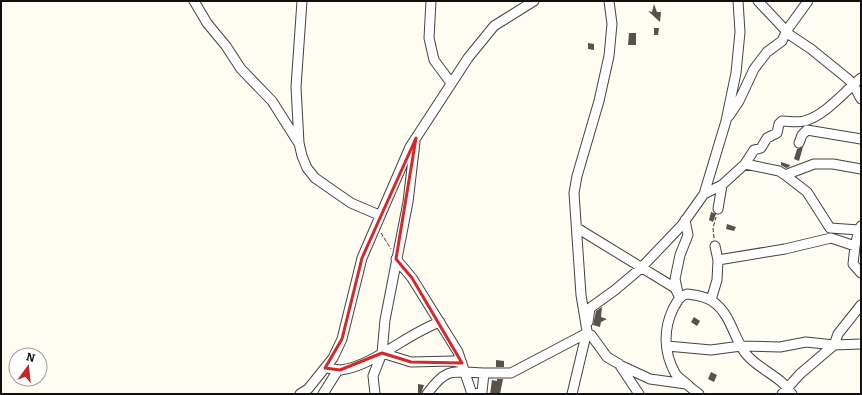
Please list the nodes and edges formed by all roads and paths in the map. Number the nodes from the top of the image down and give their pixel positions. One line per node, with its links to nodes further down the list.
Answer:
1 (194, 1): 17 (street)
2 (302, 1): 17 (street)
3 (431, 1): 11 (street)
4 (534, 1): 11 (street)
5 (609, 1): 27 (street)
6 (738, 1): 14 (street)
7 (758, 1): 9 (street)
8 (808, 1): 9 (street)
9 (787, 30): 12 (street); 14 (street)
10 (861, 78): 12 (street)
11 (451, 83): 15 (street)
12 (854, 84): 13 (street); 19 (street)
13 (861, 99)
14 (726, 121): 23 (street)
15 (416, 138): 25 (street); 31 (street)
16 (861, 139): 18 (street)
17 (299, 143): 25 (street)
18 (799, 144)
19 (745, 164): 21 (street); 22 (street)
20 (861, 169): 21 (street)
21 (785, 175): 28 (street)
22 (722, 185): 23 (street); 24 (street)
23 (704, 194): 26 (street)
24 (718, 209): 29 (path)
25 (377, 219): 31 (path); 47 (street)
26 (686, 220): 33 (street); 35 (street)
27 (577, 228): 33 (street); 39 (street)
28 (860, 228): 30 (street)
29 (715, 246): 32 (street)
30 (855, 246): 32 (street); 34 (street)
31 (397, 257): 38 (street); 44 (street)
32 (718, 260): 36 (street)
33 (641, 268): 35 (street); 39 (street)
34 (861, 273)
35 (680, 298): 36 (street); 42 (street)
36 (711, 300): 43 (street)
37 (861, 304): 41 (street)
38 (440, 322): 44 (street); 46 (street)
39 (587, 332): 45 (street); 49 (street); 57 (street)
40 (861, 344): 41 (street)
41 (834, 345): 43 (street); 51 (street)
42 (667, 346): 43 (street); 50 (street)
43 (741, 346): 51 (street)
44 (382, 354): 46 (street); 48 (street); 55 (street)
45 (619, 364): 50 (street); 58 (street)
46 (463, 367): 49 (street); 52 (street); 56 (street)
47 (325, 368): 48 (street); 53 (street)
48 (338, 370): 54 (street)
49 (484, 373): 52 (street)
50 (689, 386): 59 (street)
51 (787, 392)
52 (478, 393)
53 (300, 394)
54 (323, 394)
55 (375, 394)
56 (427, 394)
57 (572, 394)
58 (640, 394)
59 (699, 394)

